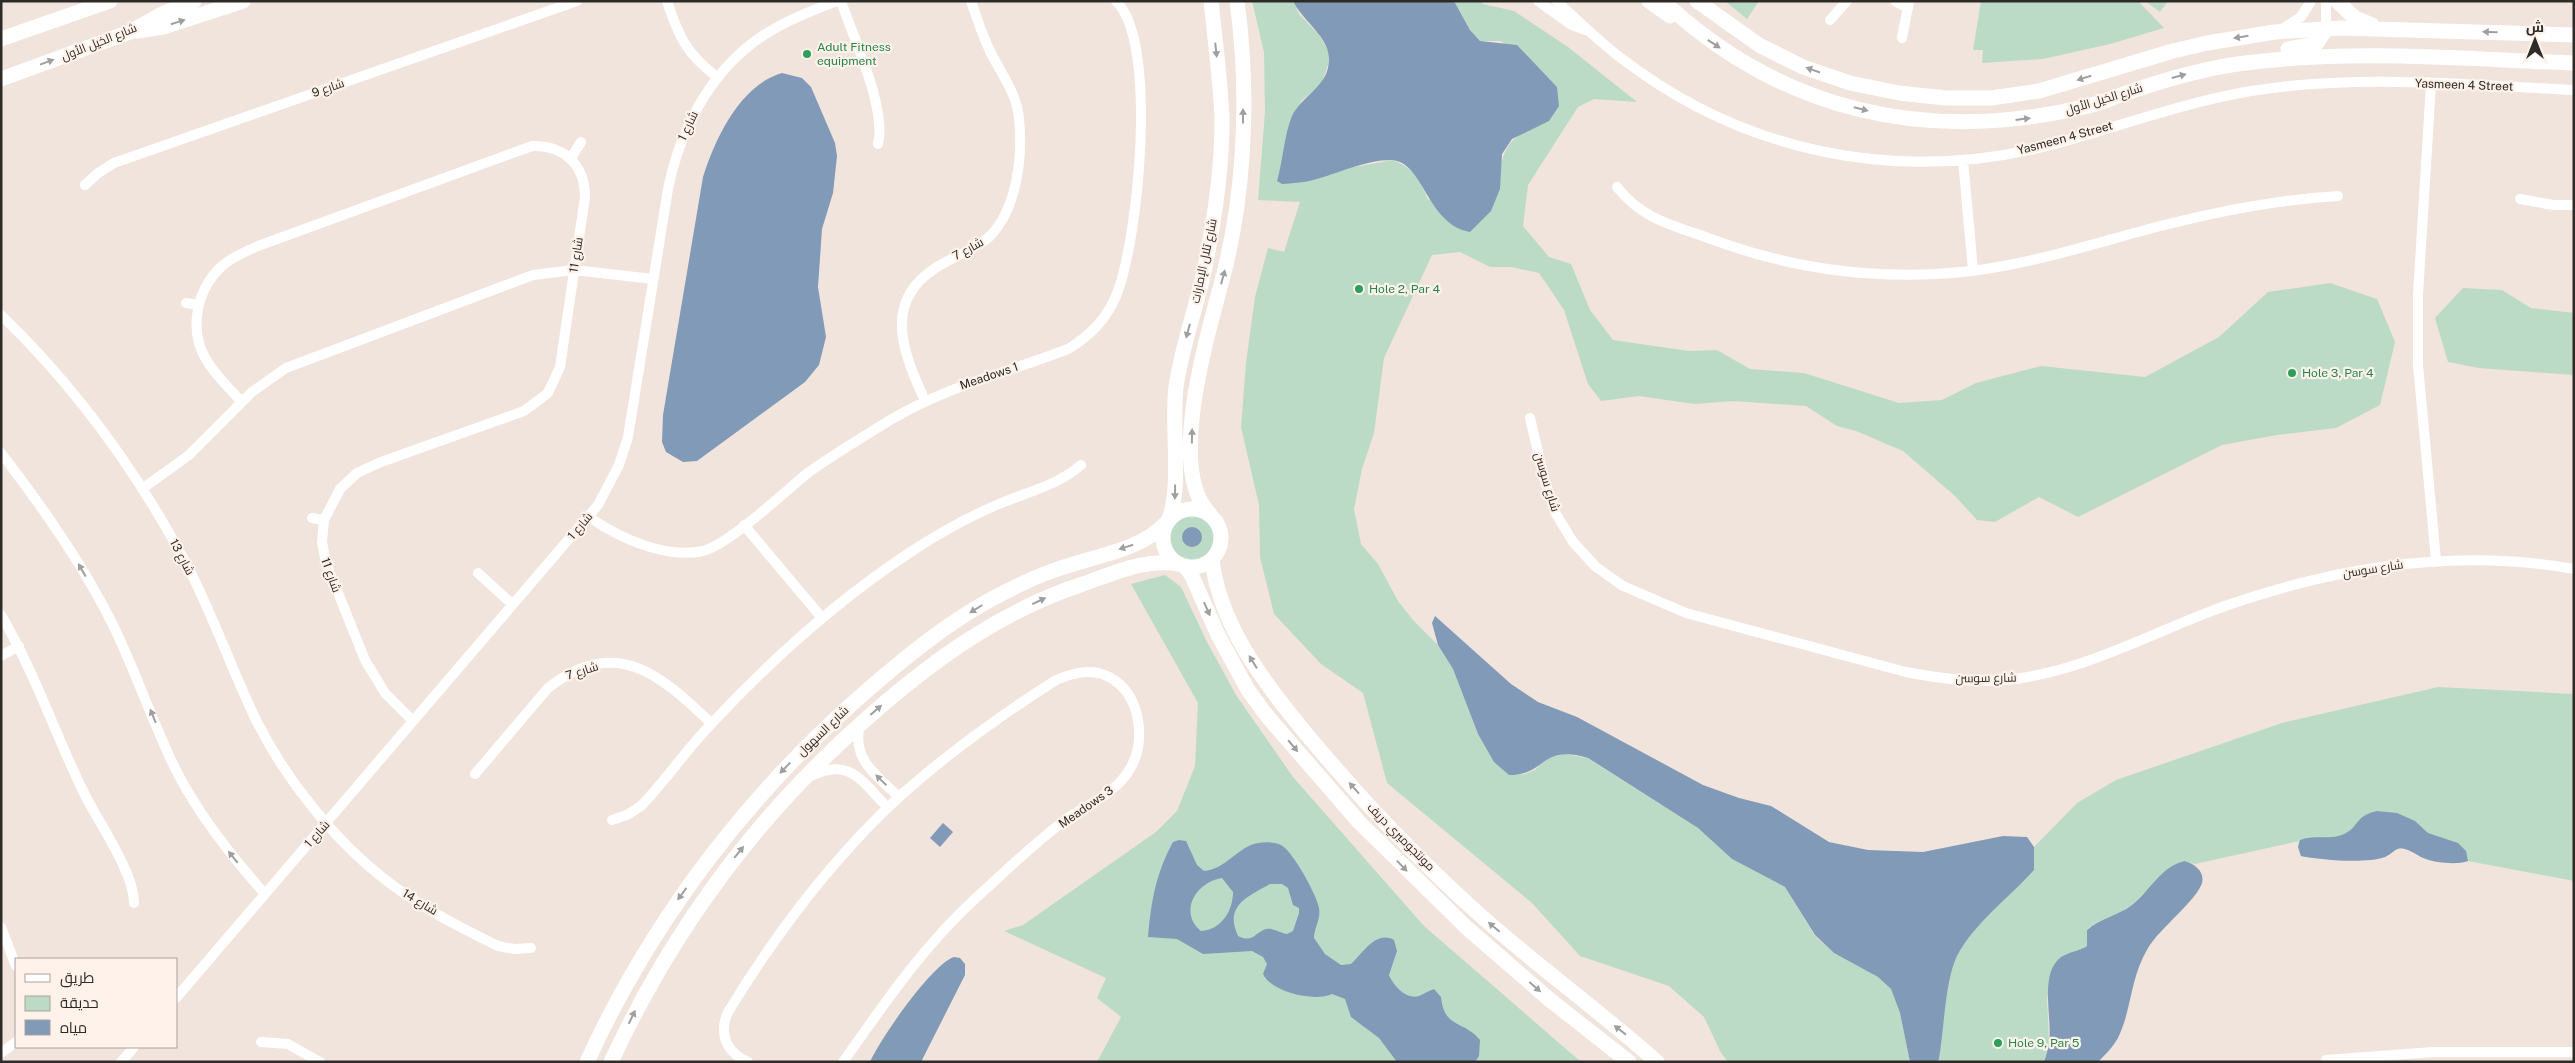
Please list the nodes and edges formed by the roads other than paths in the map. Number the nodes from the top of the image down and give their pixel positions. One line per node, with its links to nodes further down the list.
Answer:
1 (110, 1): 31 (main road)
2 (194, 1): 27 (main road, شارع الخيل الأول)
3 (244, 1): 27 (main road, one-way to 3)
4 (577, 1): 42 (street, شارع 9)
5 (667, 1): 34 (street)
6 (839, 1): 34 (street, شارع 1); 39 (street)
7 (971, 1): 53 (street, شارع 7)
8 (1116, 1): 53 (street, Meadows 1)
9 (1211, 1): 63 (main road, شارع تلال الإمارات, one-way to 63)
10 (1237, 1): 59 (main road, شارع تلال الإمارات, one-way to 10)
11 (1538, 1): 26 (street)
12 (1556, 1): 26 (street)
13 (1648, 1): 23 (main road)
14 (1664, 1): 23 (main road, شارع الخيل الأول)
15 (1846, 1): 22 (street)
16 (1895, 1): 21 (street)
17 (2311, 1): 28 (street)
18 (2326, 1): 24 (street)
19 (2337, 1): 25 (main road)
20 (1698, 2): 28 (main road, شارع الخيل الأول, one-way to 20)
21 (1908, 5): 30 (street)
22 (1830, 20)
23 (1687, 24): 32 (main road, شارع الخيل الأول, one-way to 32)
24 (2326, 29): 25 (main road, شارع الخيل الأول); 28 (main road, شارع الخيل الأول); 32 (main road)
25 (2382, 29): 29 (main road, شارع الخيل الأول, one-way to 25)
26 (1586, 30): 41 (street, Yasmeen 4 Street)
27 (130, 32): 35 (main road, شارع الخيل الأول, one-way to 27)
28 (2275, 32)
29 (2574, 35)
30 (1902, 38)
31 (1, 39)
32 (2245, 63): 33 (main road, شارع الخيل الأول)
33 (2574, 63)
34 (718, 78): 49 (street, شارع 1)
35 (1, 79)
36 (2431, 84): 37 (street, Yasmeen 4 Street); 41 (street, Yasmeen 4 Street); 66 (street)
37 (2574, 90)
38 (581, 142): 40 (street)
39 (878, 144)
40 (571, 158): 47 (street, شارع 11); 51 (street)
41 (1963, 160): 48 (street)
42 (85, 185)
43 (1617, 187): 48 (street)
44 (2338, 196): 48 (street)
45 (2520, 199): 46 (street)
46 (2574, 205)
47 (574, 270): 49 (street); 54 (street); 62 (street, شارع 11)
48 (1972, 270)
49 (653, 279): 60 (street, شارع 1)
50 (186, 303): 51 (street)
51 (199, 305): 54 (street)
52 (1, 315): 58 (street, شارع 13)
53 (925, 401): 64 (street, Meadows 1)
54 (242, 402): 58 (street)
55 (1530, 418): 66 (street, شارع سوسن)
56 (1, 453): 86 (street, one-way to 56)
57 (1080, 465): 72 (street)
58 (142, 489): 85 (street, شارع 13)
59 (1210, 514): 63 (main road); 65 (main road)
60 (589, 517): 64 (street, Meadows 1); 70 (street, شارع 1)
61 (312, 518): 62 (street)
62 (324, 520): 75 (street, شارع 11)
63 (1168, 521): 67 (main road); 92 (main road, شارع السهول, one-way to 92)
64 (744, 525): 72 (street)
65 (1212, 559): 67 (main road); 107 (main road, مونتجوميري دريف, one-way to 65)
66 (2436, 560): 68 (street, شارع سوسن)
67 (1182, 565): 77 (main road, شارع السهول, one-way to 67); 106 (main road, مونتجوميري دريف, one-way to 106)
68 (2574, 569)
69 (478, 573): 70 (street)
70 (512, 604): 75 (street, شارع 1)
71 (1, 616): 73 (street)
72 (822, 618): 76 (street)
73 (19, 646): 74 (street); 87 (street)
74 (1, 656)
75 (413, 721): 85 (street, شارع 1)
76 (711, 723): 80 (street, شارع 7); 84 (street)
77 (860, 724): 78 (street); 81 (main road, شارع السهول)
78 (863, 761): 79 (street); 82 (street, one-way to 78)
79 (852, 772): 81 (street); 83 (street)
80 (475, 774)
81 (801, 782): 99 (main road, شارع السهول, one-way to 81)
82 (899, 797): 83 (street, Meadows 3); 105 (street, Meadows 3)
83 (888, 808): 104 (street, Meadows 3)
84 (612, 820)
85 (328, 822): 86 (street, شارع 1); 89 (street, شارع 14)
86 (265, 894): 91 (street, شارع 1)
87 (134, 903)
88 (1, 926): 90 (street)
89 (531, 948)
90 (15, 963)
91 (178, 996)
92 (616, 1004): 102 (main road, شارع السهول); 103 (main road)
93 (261, 1042): 101 (street)
94 (15, 1043): 96 (street)
95 (133, 1048): 100 (street)
96 (1, 1052)
97 (2574, 1052): 98 (street)
98 (2326, 1060)
99 (612, 1061)
100 (121, 1062)
101 (320, 1062)
102 (587, 1062)
103 (596, 1062)
104 (748, 1062)
105 (843, 1062)
106 (1629, 1062)
107 (1657, 1062)

